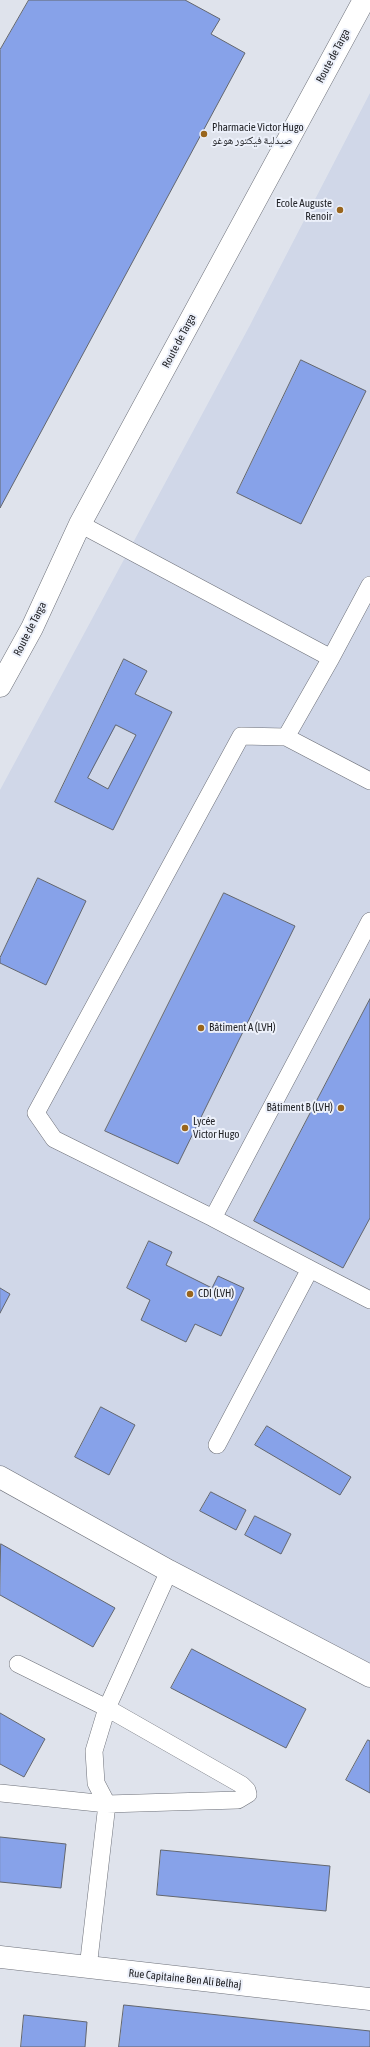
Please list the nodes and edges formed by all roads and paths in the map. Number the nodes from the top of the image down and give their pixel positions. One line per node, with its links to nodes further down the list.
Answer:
1 (364, 0): 2 (street, Route de Targa)
2 (80, 524): 4 (lane); 5 (street, Route de Targa)
3 (370, 585): 4 (lane)
4 (331, 658): 6 (lane)
5 (0, 686)
6 (286, 737): 7 (lane); 9 (lane)
7 (370, 781)
8 (370, 921): 9 (lane)
9 (213, 1218): 10 (lane)
10 (310, 1269): 11 (lane); 12 (lane)
11 (370, 1300)
12 (217, 1445)
13 (0, 1477): 14 (street)
14 (169, 1571): 16 (street); 17 (lane)
15 (18, 1664): 17 (lane)
16 (370, 1676)
17 (108, 1708): 19 (lane); 19 (lane)
18 (0, 1793): 19 (lane)
19 (107, 1804): 21 (lane)
20 (0, 1957): 21 (street, Rue Capitaine Ben Ali Belhaj)
21 (88, 1968): 22 (street, Rue Capitaine Ben Ali Belhaj)
22 (370, 1999)

